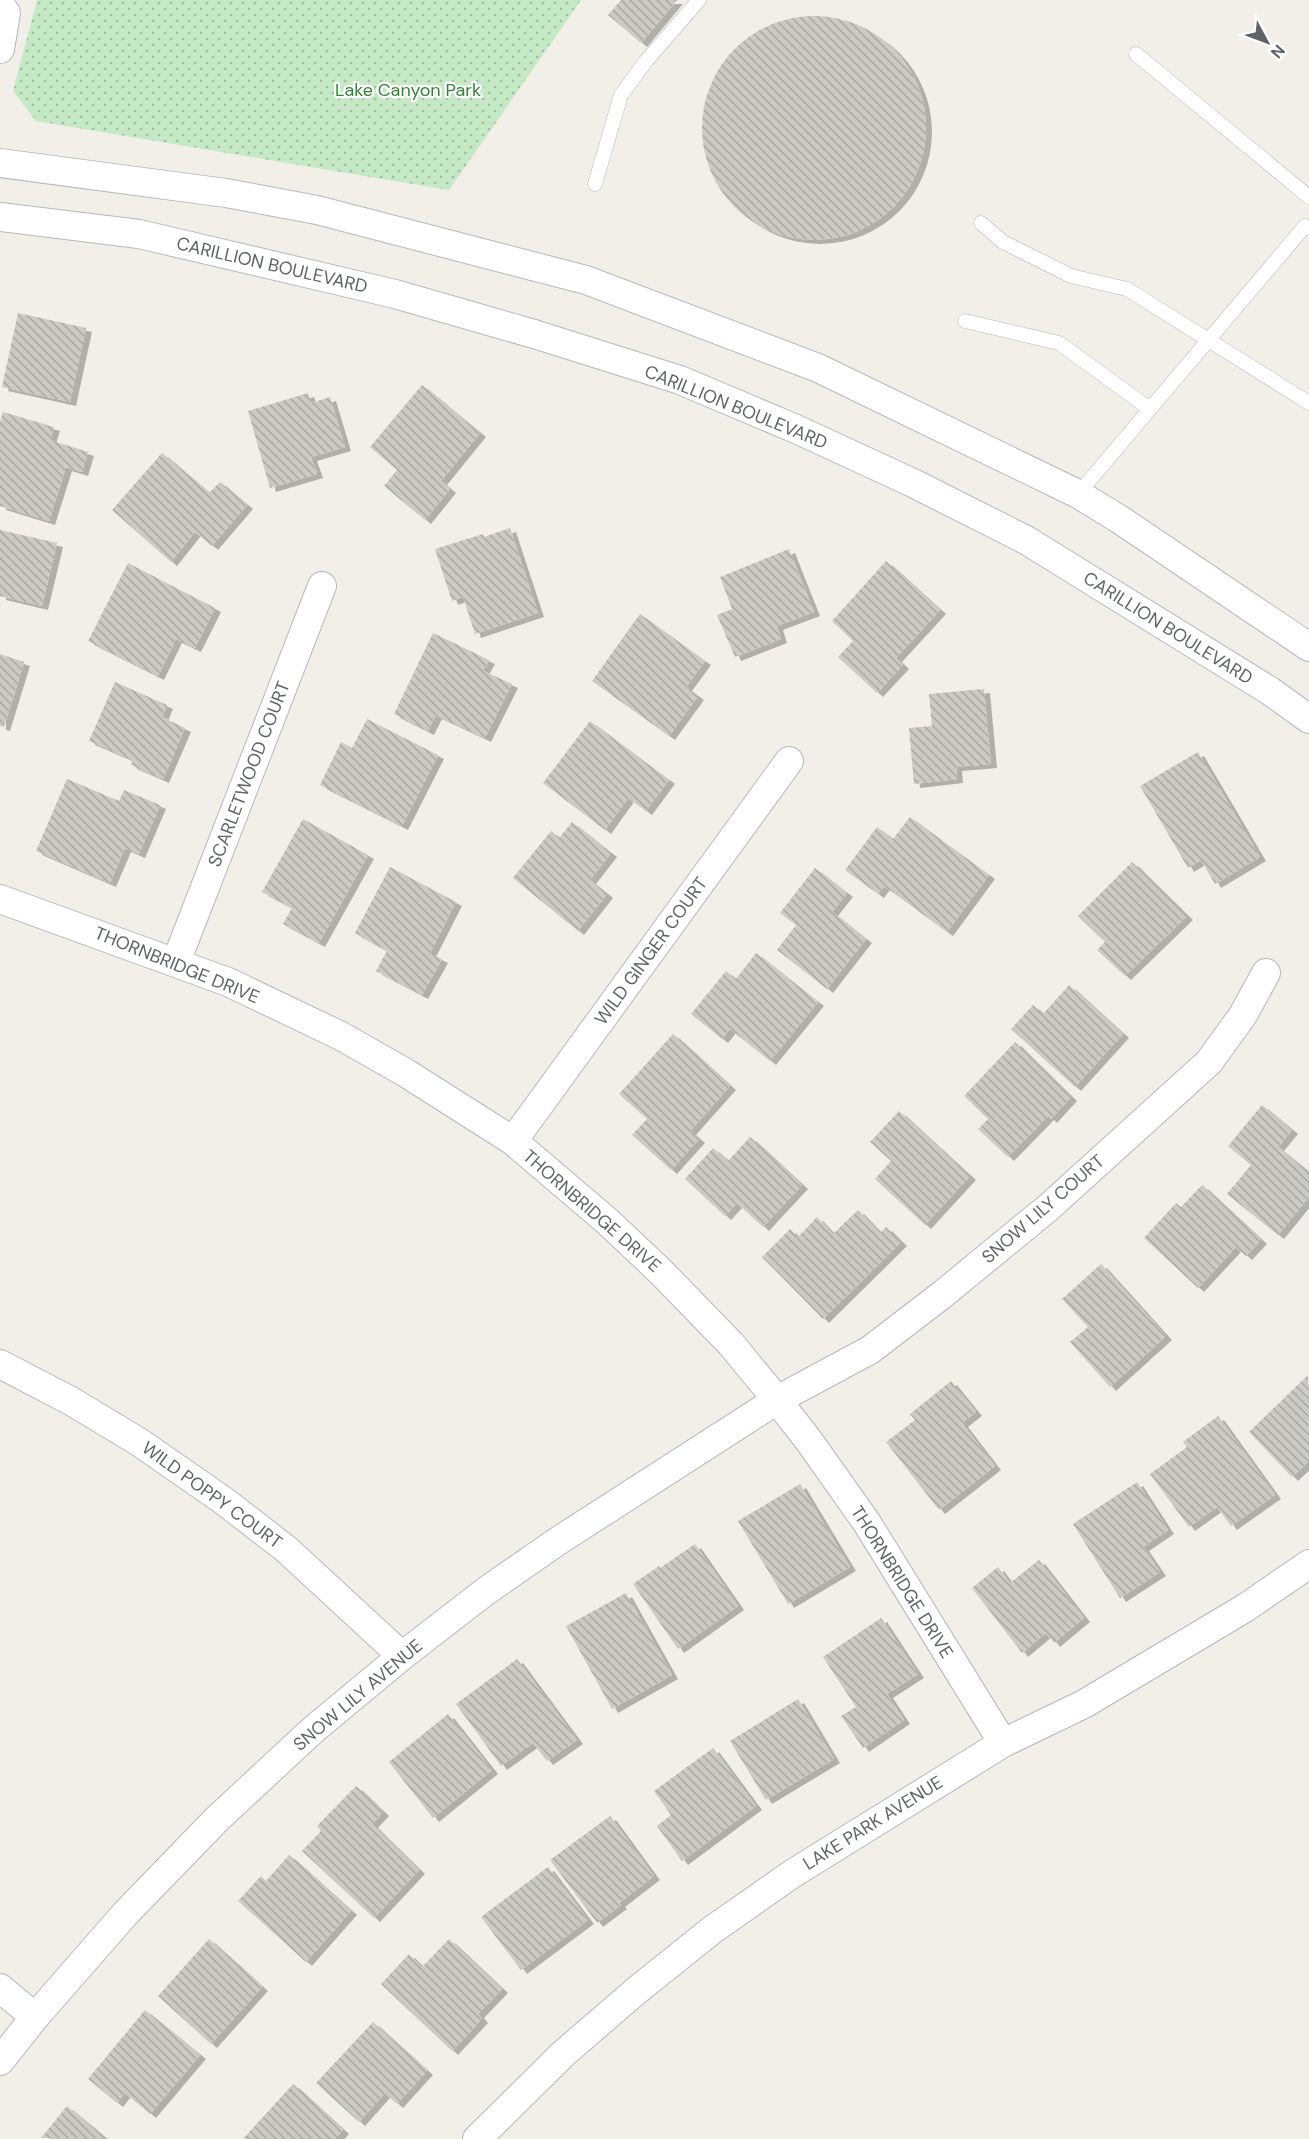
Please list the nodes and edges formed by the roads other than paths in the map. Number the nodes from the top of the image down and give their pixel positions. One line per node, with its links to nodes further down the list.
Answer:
1 (699, 0): 6 (lane)
2 (0, 5): 3 (street)
3 (0, 49)
4 (1136, 54): 7 (lane)
5 (0, 163): 15 (street)
6 (595, 184)
7 (1309, 197)
8 (0, 218): 18 (street, CARILLION BOULEVARD)
9 (981, 223): 12 (lane)
10 (1308, 225): 12 (lane)
11 (965, 321): 14 (lane)
12 (1209, 339): 13 (lane); 14 (lane)
13 (1309, 403)
14 (1150, 409): 15 (lane)
15 (1078, 494): 17 (street)
16 (322, 586): 21 (street, SCARLETWOOD COURT)
17 (1309, 647)
18 (1309, 719)
19 (789, 761): 23 (street, WILD GINGER COURT)
20 (0, 899): 21 (street, THORNBRIDGE DRIVE)
21 (176, 962): 23 (street, THORNBRIDGE DRIVE)
22 (1266, 973): 25 (street, SNOW LILY COURT)
23 (513, 1142): 25 (street, THORNBRIDGE DRIVE)
24 (0, 1364): 27 (street, WILD POPPY COURT)
25 (777, 1400): 27 (street, SNOW LILY AVENUE); 28 (street, THORNBRIDGE DRIVE)
26 (1309, 1564): 28 (street, LAKE PARK AVENUE)
27 (402, 1656): 30 (street, SNOW LILY AVENUE)
28 (1003, 1743): 32 (street, LAKE PARK AVENUE)
29 (0, 1988): 30 (street)
30 (35, 2017): 31 (street, SNOW LILY AVENUE)
31 (0, 2061)
32 (477, 2139)

